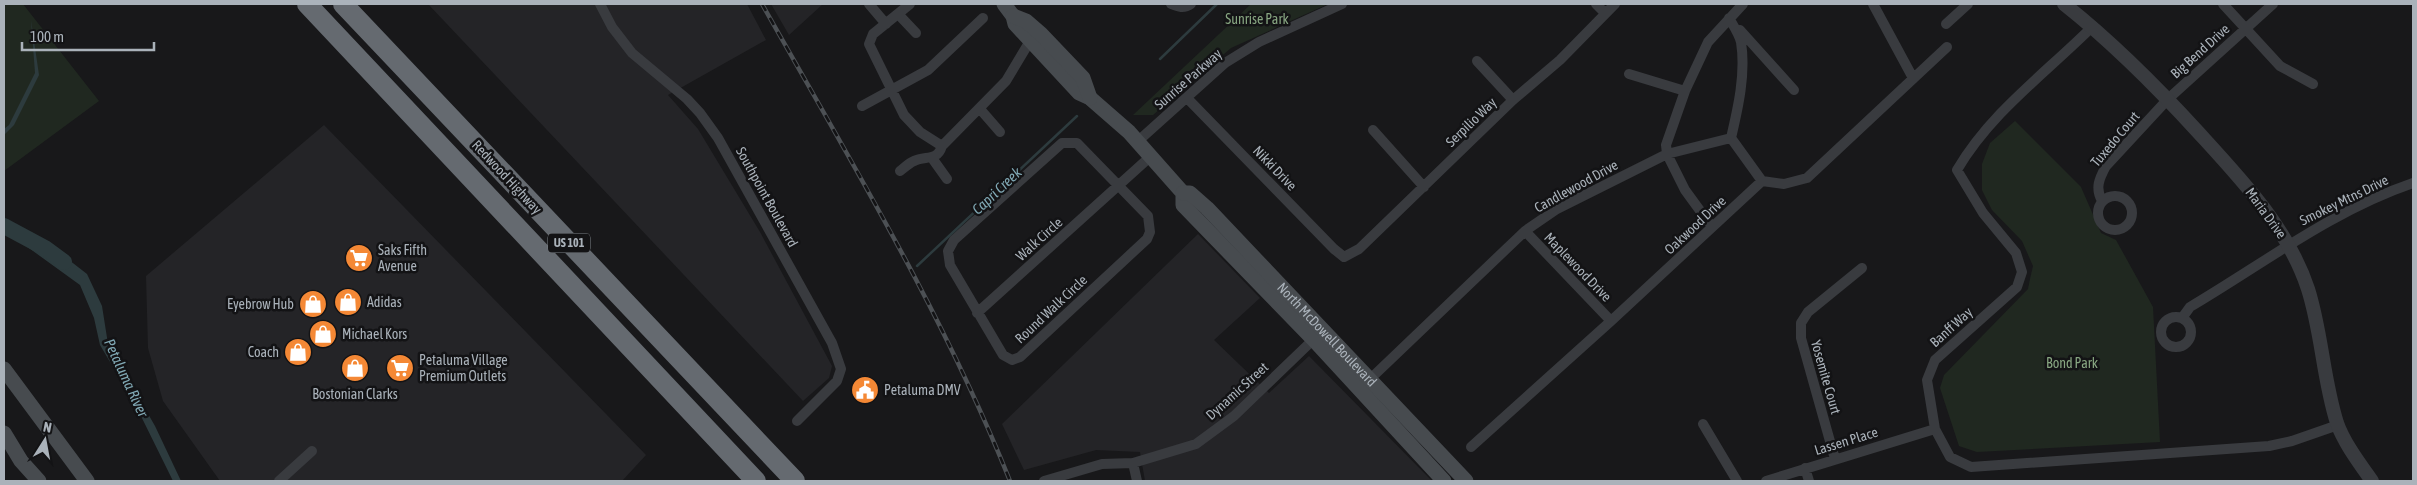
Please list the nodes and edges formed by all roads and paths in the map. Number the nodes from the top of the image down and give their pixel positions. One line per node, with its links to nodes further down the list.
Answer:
1 (307, 4): 82 (highway, Redwood Highway / US 101)
2 (343, 4): 83 (highway, Redwood Highway / US 101)
3 (600, 4): 69 (street, Southpoint Boulevard)
4 (869, 4): 23 (street)
5 (910, 4): 19 (street)
6 (1004, 4): 20 (main road, North McDowell Boulevard)
7 (1170, 4): 8 (street)
8 (1191, 4)
9 (1342, 4): 38 (street, Sunrise Parkway)
10 (1596, 4): 18 (street)
11 (1615, 4): 18 (street, Serpilio Way)
12 (1743, 4): 22 (street)
13 (1873, 4): 32 (street)
14 (1968, 4): 24 (street)
15 (2064, 4): 25 (street, Maria Drive)
16 (2223, 4): 26 (street)
17 (2272, 4): 26 (street, Big Bend Drive)
18 (1605, 13): 40 (street, Serpilio Way)
19 (898, 14): 23 (street); 27 (street)
20 (1013, 16): 28 (main road, North McDowell Boulevard); 37 (main road, North McDowell Boulevard)
21 (983, 18): 34 (street)
22 (1729, 18): 35 (street); 36 (street); 45 (street)
23 (886, 24): 34 (street)
24 (1946, 24)
25 (2093, 26): 39 (street, Maria Drive); 72 (street, Banff Way)
26 (2246, 28): 33 (street); 39 (street, Big Bend Drive)
27 (916, 33)
28 (1030, 41): 37 (main road, North McDowell Boulevard); 42 (street)
29 (1947, 48): 32 (street)
30 (1477, 61): 40 (street)
31 (1629, 74): 36 (street)
32 (1913, 78): 53 (street)
33 (2314, 84)
34 (892, 89): 41 (street); 47 (street)
35 (1794, 90)
36 (1686, 91): 48 (street)
37 (1090, 98): 46 (main road, North McDowell Boulevard)
38 (1187, 98): 46 (street, Sunrise Parkway); 61 (street, Nikki Drive)
39 (2168, 99): 57 (street, Tuxedo Court); 60 (street, Maria Drive)
40 (1513, 100): 56 (street, Serpilio Way)
41 (862, 106)
42 (980, 109): 44 (street); 47 (street)
43 (1373, 130): 56 (street)
44 (1000, 132)
45 (1730, 138): 48 (street, Candlewood Drive); 53 (street)
46 (1137, 142): 49 (main road, North McDowell Boulevard)
47 (942, 146): 50 (street)
48 (1667, 154): 58 (street); 59 (street, Candlewood Drive)
49 (1151, 156): 55 (street); 66 (main road, North McDowell Boulevard)
50 (932, 158): 51 (street); 52 (street)
51 (900, 171)
52 (947, 179)
53 (1762, 181): 58 (street, Oakwood Drive)
54 (2413, 183): 60 (street, Smokey Mtns Drive)
55 (1119, 185): 63 (street, Walk Circle); 63 (street, Round Walk Circle); 63 (street, Round Walk Circle)
56 (1424, 187): 61 (street, Serpilio Way)
57 (2102, 201)
58 (1712, 227): 65 (street, Oakwood Drive)
59 (1524, 231): 65 (street, Maplewood Drive); 68 (street, Candlewood Drive)
60 (2289, 245): 64 (street, Smokey Mtns Drive); 71 (street, Maria Drive)
61 (1344, 257)
62 (1862, 268): 76 (street, Yosemite Court)
63 (977, 313)
64 (2182, 318)
65 (1612, 321): 74 (street, Oakwood Drive)
66 (1318, 335): 68 (main road, North McDowell Boulevard); 77 (street, Dynamic Street)
67 (4, 369): 80 (main road)
68 (1364, 385): 86 (main road, North McDowell Boulevard); 87 (main road, North McDowell Boulevard)
69 (797, 421)
70 (1703, 424): 88 (street)
71 (2338, 425): 72 (street, Banff Way); 91 (street, Maria Drive)
72 (1935, 429): 76 (street, Lassen Place)
73 (4, 433): 79 (main road)
74 (1470, 447)
75 (312, 451): 81 (street)
76 (1835, 459): 78 (street, Lassen Place)
77 (1134, 463): 84 (street, Dynamic Street); 85 (street)
78 (1805, 468): 89 (street, Lassen Place); 90 (street)
79 (39, 481)
80 (88, 481)
81 (279, 481)
82 (756, 481)
83 (796, 481)
84 (1044, 481)
85 (1138, 481)
86 (1444, 481)
87 (1466, 481)
88 (1737, 481)
89 (1766, 481)
90 (1809, 481)
91 (2372, 481)

